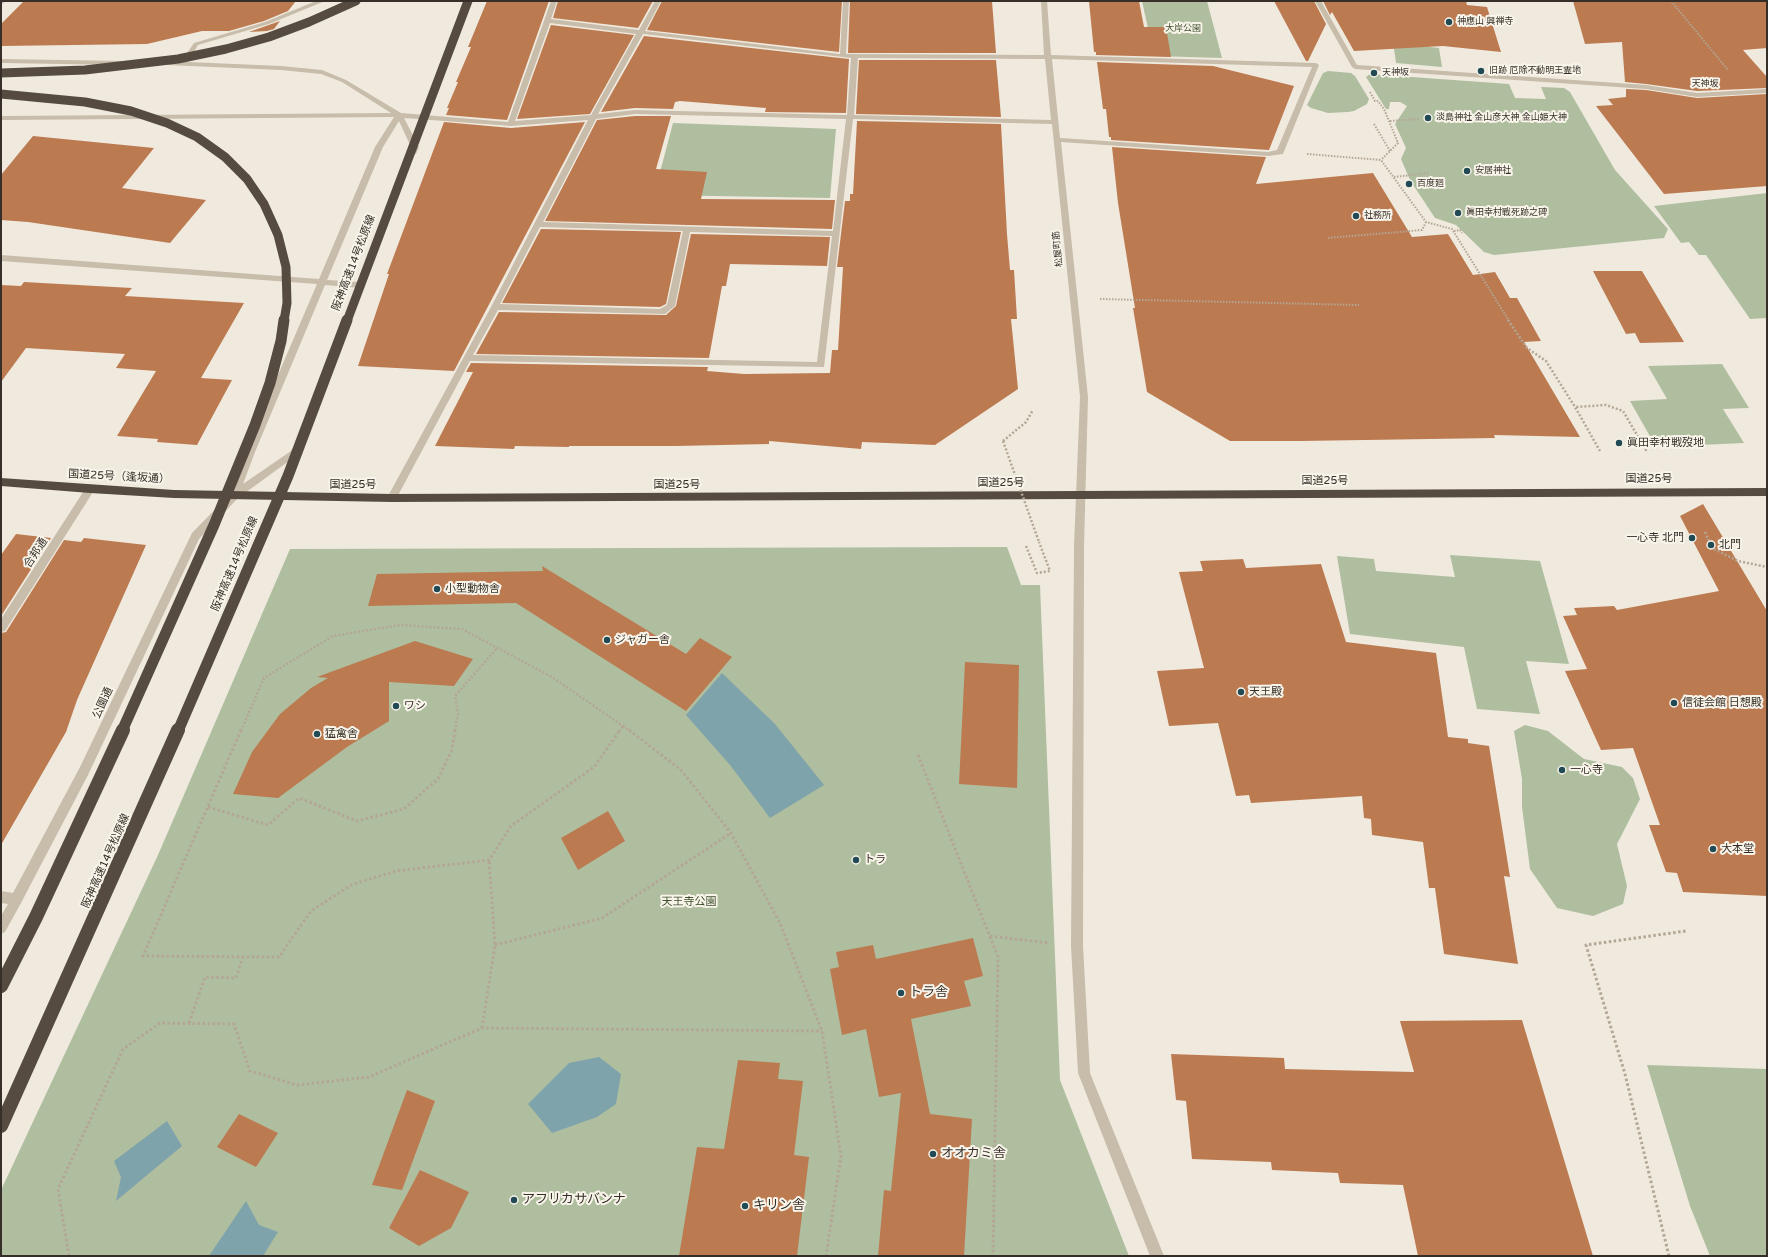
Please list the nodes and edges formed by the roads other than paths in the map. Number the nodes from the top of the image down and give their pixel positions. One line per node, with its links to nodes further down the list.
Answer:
1 (3, 1): 10 (street)
2 (322, 1): 17 (street)
3 (356, 1): 18 (highway, bridge)
4 (468, 1): 48 (highway, 阪神高速14号松原線, bridge)
5 (554, 1): 11 (street)
6 (658, 1): 12 (street)
7 (846, 1): 13 (street)
8 (1044, 1): 15 (street, 松屋町筋)
9 (1318, 1): 19 (street, 天神坂)
10 (1, 3)
11 (547, 21): 12 (street); 26 (street)
12 (641, 32): 13 (street); 22 (street)
13 (843, 56): 14 (street)
14 (855, 56): 15 (street); 24 (street)
15 (1048, 57): 25 (street, 松屋町筋); 27 (street)
16 (1, 61): 17 (street)
17 (184, 63): 21 (street)
18 (1, 74)
19 (1767, 91)
20 (1, 94): 42 (highway, bridge)
21 (399, 115): 23 (street); 26 (street); 32 (street); 33 (street)
22 (594, 117): 24 (street); 26 (street); 28 (street)
23 (1, 118)
24 (850, 118): 25 (street); 30 (street)
25 (1055, 122): 27 (street, 松屋町筋)
26 (511, 124)
27 (1057, 140): 40 (street, 松屋町筋)
28 (538, 224): 29 (street); 34 (street)
29 (688, 229): 30 (street); 34 (street)
30 (836, 234): 35 (street)
31 (1, 258): 32 (street)
32 (323, 282): 33 (street); 39 (street)
33 (361, 285): 39 (street)
34 (495, 307): 35 (street)
35 (468, 358): 41 (street)
36 (1, 482): 37 (highway, 国道25号（逢坂通）)
37 (90, 489): 39 (highway, 国道25号（逢坂通）); 43 (street, 合邦通)
38 (1767, 492): 40 (highway, 国道25号)
39 (235, 495): 41 (highway, 国道25号); 42 (street, 公園通)
40 (1080, 496): 41 (highway, 国道25号); 49 (street, 松屋町筋)
41 (392, 498)
42 (220, 511): 45 (street, 公園通); 47 (highway, bridge)
43 (1, 628)
44 (1, 897): 45 (street)
45 (17, 899): 46 (street, 公園通)
46 (1, 928)
47 (1, 986)
48 (1, 1126)
49 (1157, 1256)

